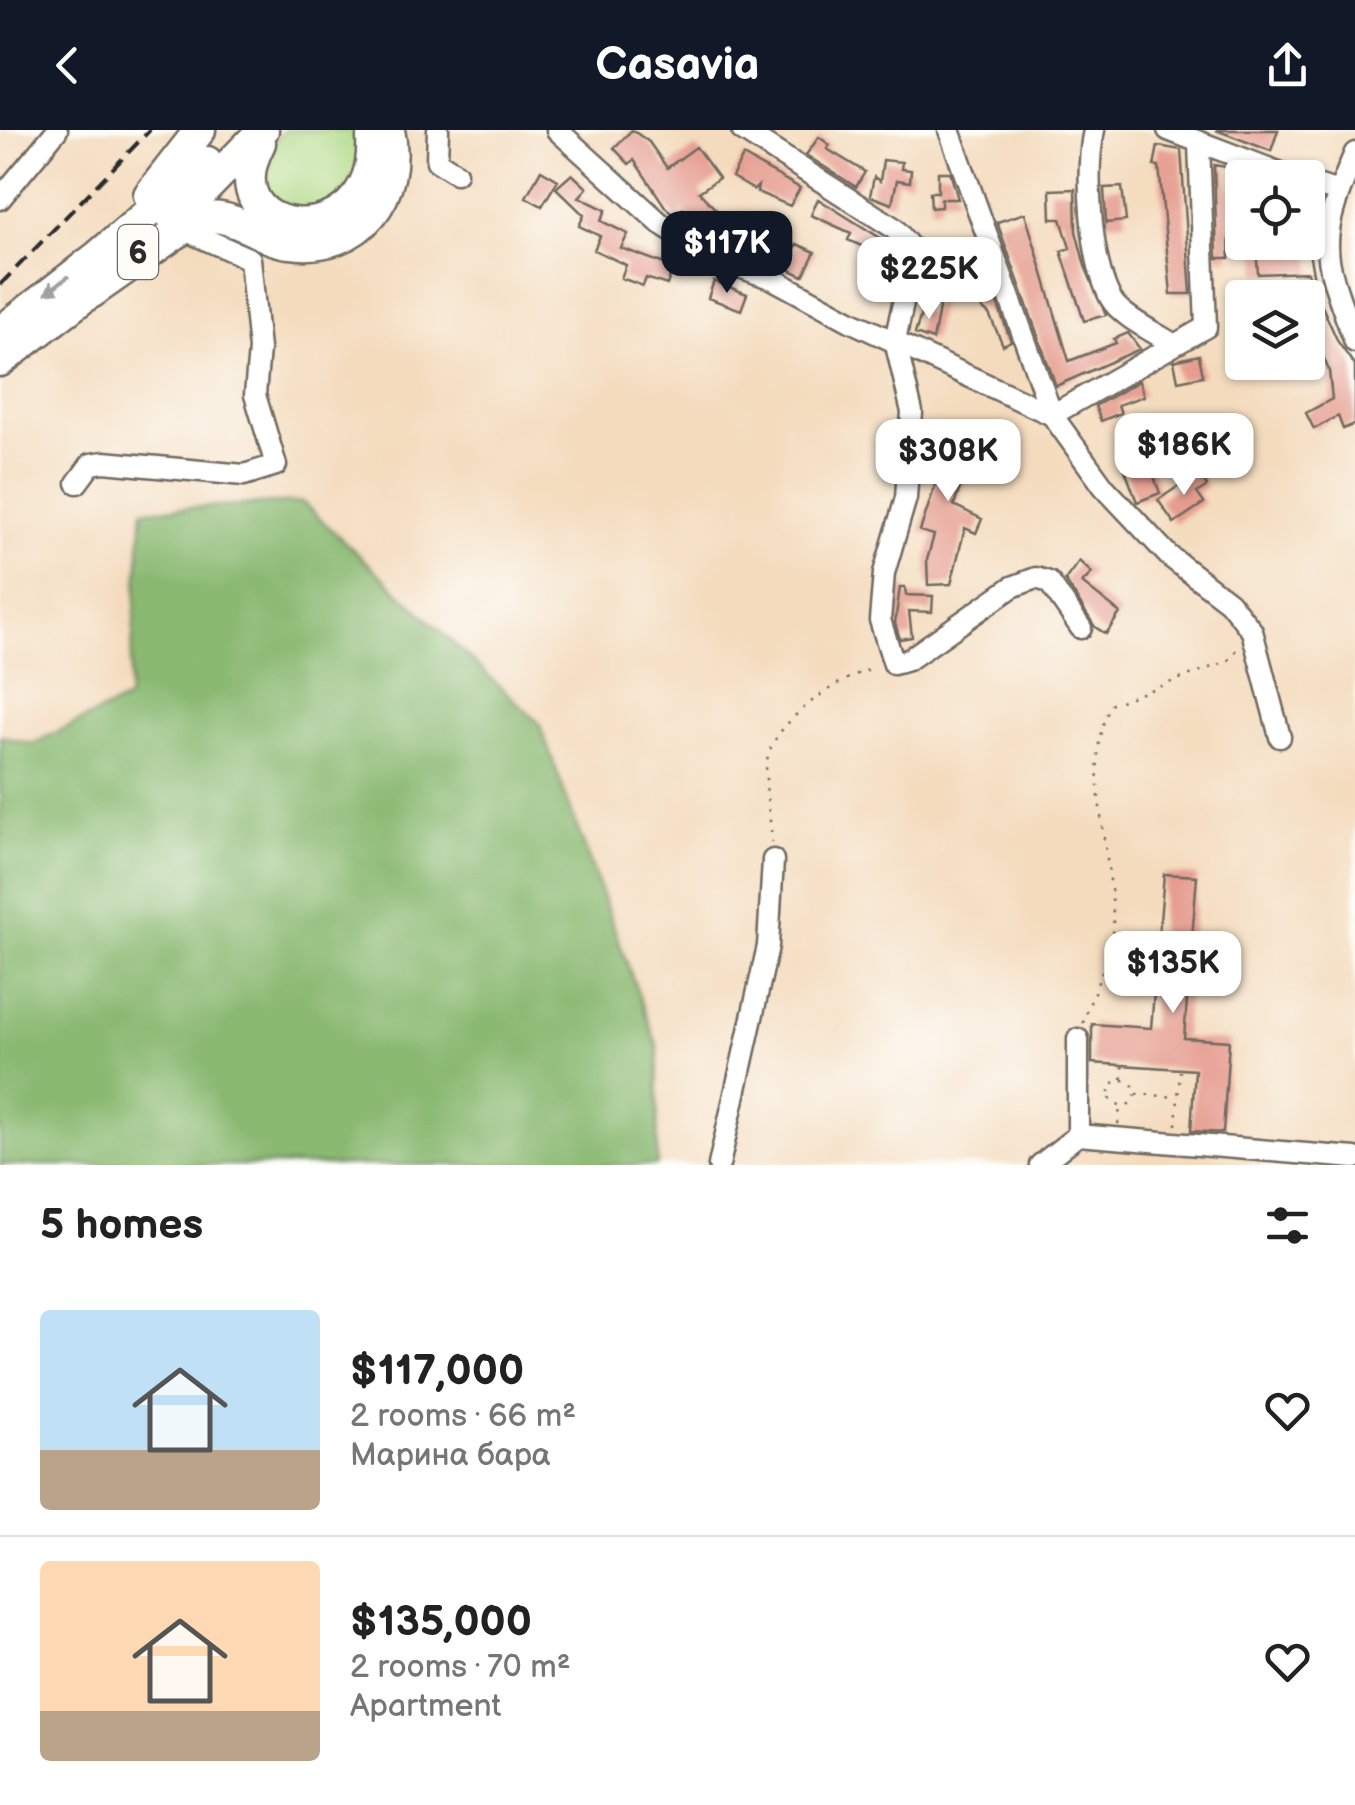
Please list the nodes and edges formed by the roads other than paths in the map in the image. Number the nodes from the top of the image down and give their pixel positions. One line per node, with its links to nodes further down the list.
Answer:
1 (56, 130): 19 (street)
2 (200, 130): 21 (highway)
3 (236, 130): 21 (highway, 6)
4 (266, 130): 5 (highway); 22 (highway, 6)
5 (371, 130)
6 (389, 130): 20 (highway)
7 (438, 130): 16 (street)
8 (557, 130): 24 (street)
9 (742, 130): 24 (street)
10 (949, 130): 28 (street)
11 (1094, 130): 26 (street)
12 (1168, 130): 13 (street)
13 (1199, 143): 15 (street); 26 (street)
14 (1355, 154): 18 (street)
15 (1245, 160)
16 (456, 173)
17 (1325, 188): 18 (street)
18 (1338, 192): 25 (street)
19 (0, 199)
20 (182, 229): 22 (highway); 29 (street)
21 (98, 256): 23 (highway, 6, one-way to 23)
22 (91, 293): 27 (highway, 6)
23 (0, 332)
24 (895, 341): 28 (street); 30 (street)
25 (1355, 342)
26 (1174, 346): 28 (street)
27 (0, 361)
28 (1052, 415): 31 (street)
29 (77, 483)
30 (1082, 628)
31 (1280, 737)
32 (773, 860): 36 (street)
33 (1078, 1038): 34 (street)
34 (1078, 1135): 35 (street); 37 (street)
35 (1355, 1158)
36 (719, 1165)
37 (1040, 1165)

